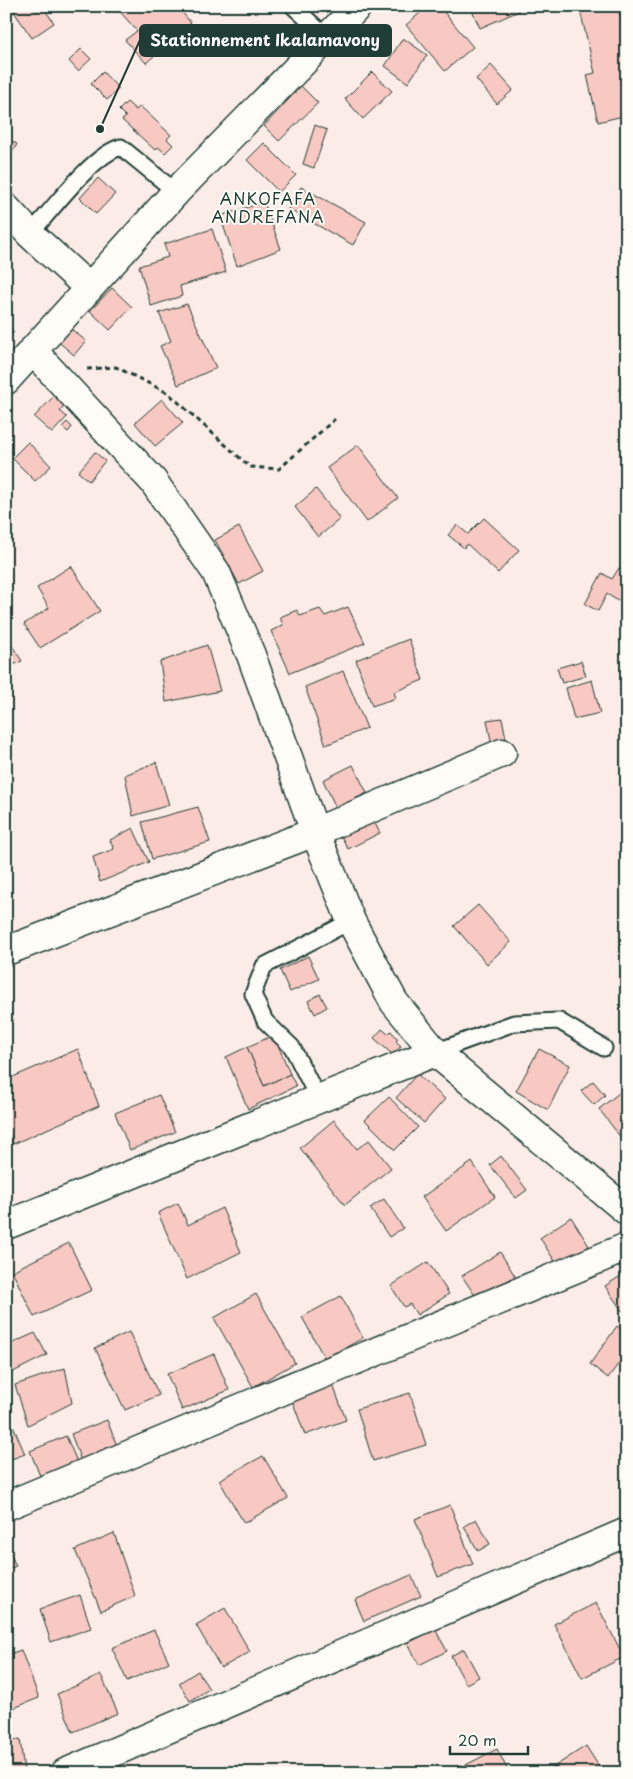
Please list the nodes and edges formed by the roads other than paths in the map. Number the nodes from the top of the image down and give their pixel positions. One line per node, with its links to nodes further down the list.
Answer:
1 (293, 6): 3 (lane)
2 (358, 6): 3 (street)
3 (326, 37): 4 (street)
4 (176, 192): 6 (lane); 7 (street)
5 (6, 208): 6 (street)
6 (30, 234): 7 (street)
7 (88, 288): 8 (street)
8 (33, 351): 9 (street); 11 (street)
9 (6, 380)
10 (502, 753): 11 (street)
11 (315, 832): 12 (street); 13 (street)
12 (351, 920): 15 (street); 16 (lane)
13 (6, 951)
14 (604, 1048): 15 (lane)
15 (435, 1052): 16 (street); 17 (street)
16 (319, 1100): 18 (street)
17 (627, 1211)
18 (6, 1225)
19 (627, 1247): 20 (street)
20 (6, 1506)
21 (627, 1532): 22 (street)
22 (65, 1773)

